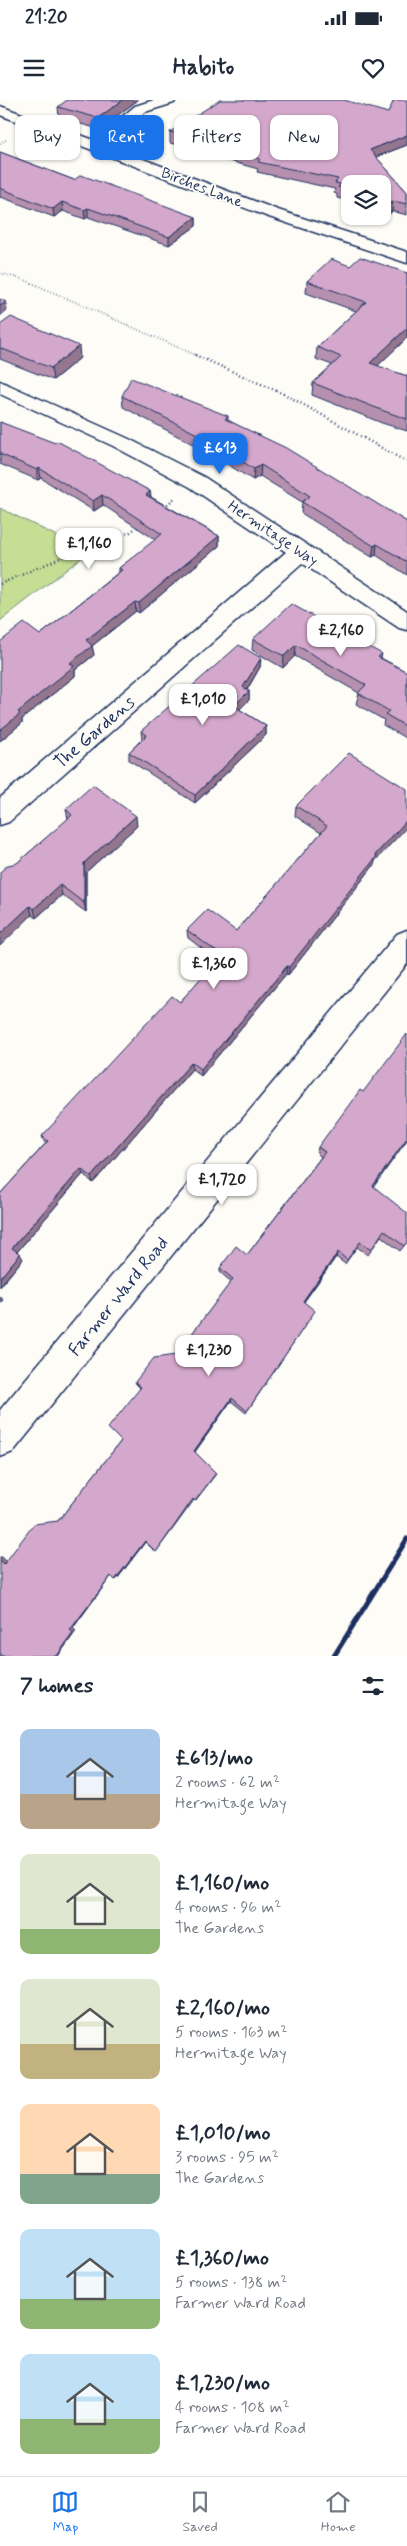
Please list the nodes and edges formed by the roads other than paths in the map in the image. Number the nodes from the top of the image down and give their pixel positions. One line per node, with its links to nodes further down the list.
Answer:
1 (169, 100): 3 (street)
2 (0, 110): 4 (street, Birches Lane)
3 (133, 115)
4 (90, 142)
5 (135, 160): 6 (street, Birches Lane)
6 (407, 258)
7 (0, 387): 8 (street, Hermitage Way)
8 (301, 551): 9 (street, Hermitage Way); 10 (street, The Gardens)
9 (407, 622)
10 (0, 814)
11 (407, 943): 12 (street, Farmer Ward Road)
12 (0, 1439)

